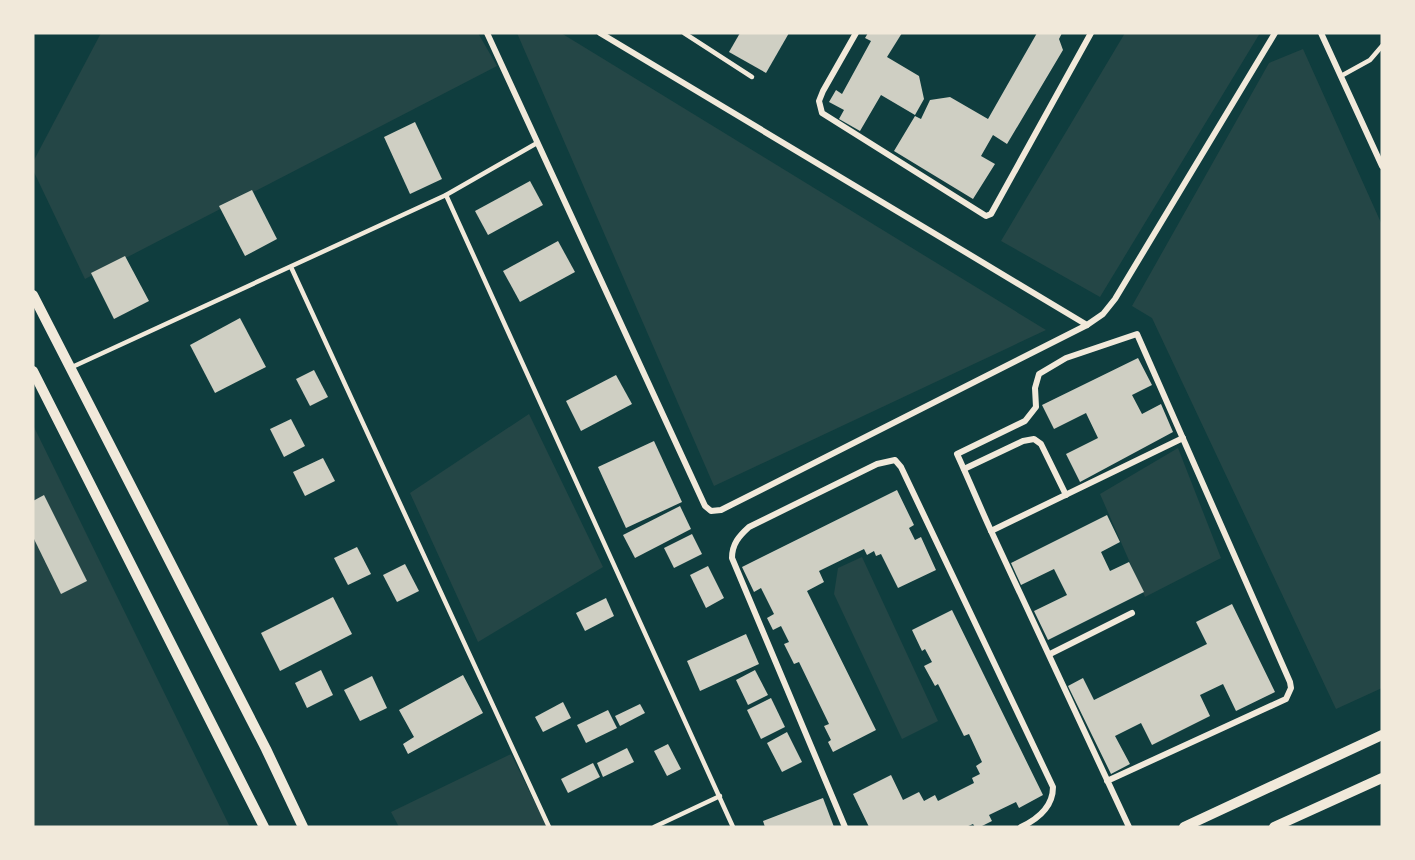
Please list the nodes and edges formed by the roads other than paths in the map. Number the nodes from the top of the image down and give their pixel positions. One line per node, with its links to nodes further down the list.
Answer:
1 (487, 33): 11 (street)
2 (600, 33): 16 (street)
3 (684, 33): 10 (lane)
4 (856, 33): 5 (street)
5 (1091, 33)
6 (1275, 33): 16 (street)
7 (1321, 33): 9 (street)
8 (1382, 46): 9 (lane)
9 (1341, 76): 12 (street)
10 (752, 77)
11 (537, 143): 13 (lane); 16 (street)
12 (1382, 166)
13 (446, 195): 14 (lane); 28 (lane)
14 (291, 267): 17 (lane); 31 (lane)
15 (33, 295): 17 (street)
16 (1087, 325)
17 (70, 368): 30 (street)
18 (33, 371): 29 (street)
19 (1183, 438): 20 (street); 21 (street); 27 (street)
20 (964, 469): 21 (street); 22 (street)
21 (1066, 495): 22 (street)
22 (992, 531): 24 (street)
23 (1132, 613): 24 (street)
24 (1050, 654): 27 (street)
25 (1382, 735): 37 (street)
26 (1382, 778): 38 (street)
27 (1107, 781): 36 (street)
28 (720, 796): 32 (lane); 33 (lane)
29 (264, 827)
30 (303, 827)
31 (549, 827)
32 (654, 827)
33 (733, 827)
34 (845, 827): 35 (street)
35 (1021, 827)
36 (1129, 827)
37 (1184, 827)
38 (1274, 827)

